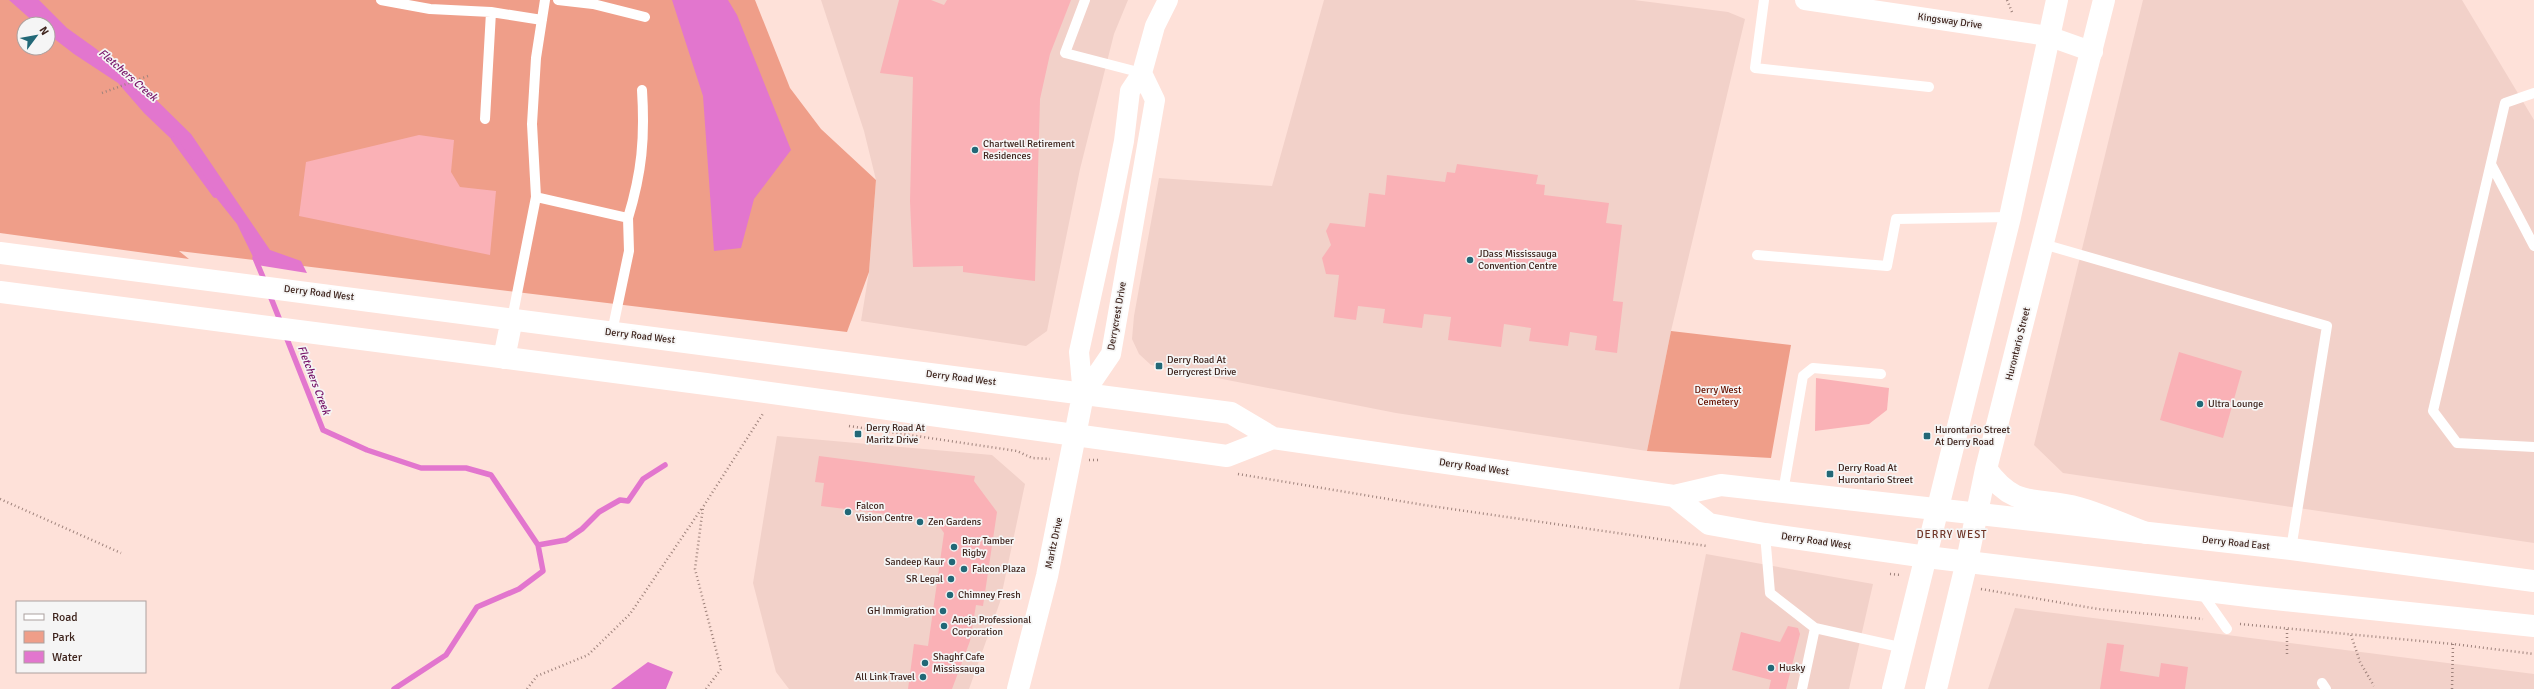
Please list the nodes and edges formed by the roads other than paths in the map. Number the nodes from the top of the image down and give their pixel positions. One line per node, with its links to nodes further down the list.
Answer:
1 (380, 0): 10 (lane)
2 (545, 0): 12 (lane)
3 (558, 0): 11 (lane)
4 (1085, 0): 15 (lane)
5 (1168, 0): 15 (street)
6 (1764, 0): 16 (lane)
7 (1805, 0): 13 (street, Kingsway Drive)
8 (2057, 0): 13 (main road)
9 (2104, 0): 14 (main road, Hurontario Street)
10 (491, 12): 12 (lane); 19 (lane)
11 (645, 17)
12 (542, 20): 21 (lane)
13 (2048, 36): 14 (street, Kingsway Drive); 22 (main road)
14 (2093, 52): 24 (main road, Hurontario Street)
15 (1142, 73): 33 (street); 33 (street, Derrycrest Drive)
16 (1930, 87)
17 (642, 90): 23 (lane)
18 (2534, 93): 20 (lane)
19 (485, 118)
20 (2491, 164): 25 (lane); 36 (lane)
21 (536, 197): 23 (lane); 29 (lane)
22 (2010, 217): 27 (lane); 40 (main road)
23 (628, 218): 30 (lane)
24 (2043, 244): 37 (main road, Hurontario Street); 44 (lane)
25 (2534, 246)
26 (0, 253): 29 (main road, Derry Road West)
27 (1757, 255)
28 (0, 292): 31 (main road, Derry Road West)
29 (512, 319): 30 (main road, Derry Road West); 31 (main road)
30 (612, 332): 33 (main road, Derry Road West)
31 (504, 358): 34 (main road, Derry Road West)
32 (1881, 374): 38 (lane)
33 (1083, 395): 34 (main road, Maritz Drive); 35 (main road, Derry Road West)
34 (1075, 436): 35 (main road, Derry Road West); 53 (main road, Maritz Drive)
35 (1273, 438): 39 (main road, Derry Road West)
36 (2534, 447)
37 (1986, 469): 41 (main road, Hurontario Street); 42 (main road)
38 (1783, 492): 39 (main road, Derry Road West); 40 (main road, Derry Road West)
39 (1674, 496): 43 (main road, Derry Road West)
40 (1938, 511): 41 (main road, Derry Road East); 45 (main road)
41 (1976, 515): 42 (main road, Derry Road East); 46 (main road, Hurontario Street)
42 (2146, 533): 44 (main road, Derry Road East)
43 (1765, 534): 45 (main road, Derry Road West); 50 (lane)
44 (2291, 549): 47 (main road, Derry Road East)
45 (1927, 557): 46 (main road, Derry Road West); 52 (main road)
46 (1967, 561): 48 (main road); 56 (main road, Hurontario Street)
47 (2534, 581)
48 (2198, 589): 49 (main road); 51 (lane)
49 (2534, 626)
50 (1816, 628): 52 (lane); 54 (lane)
51 (2227, 629)
52 (1904, 648): 55 (main road)
53 (1018, 689)
54 (1802, 689)
55 (1893, 689)
56 (1936, 689)

